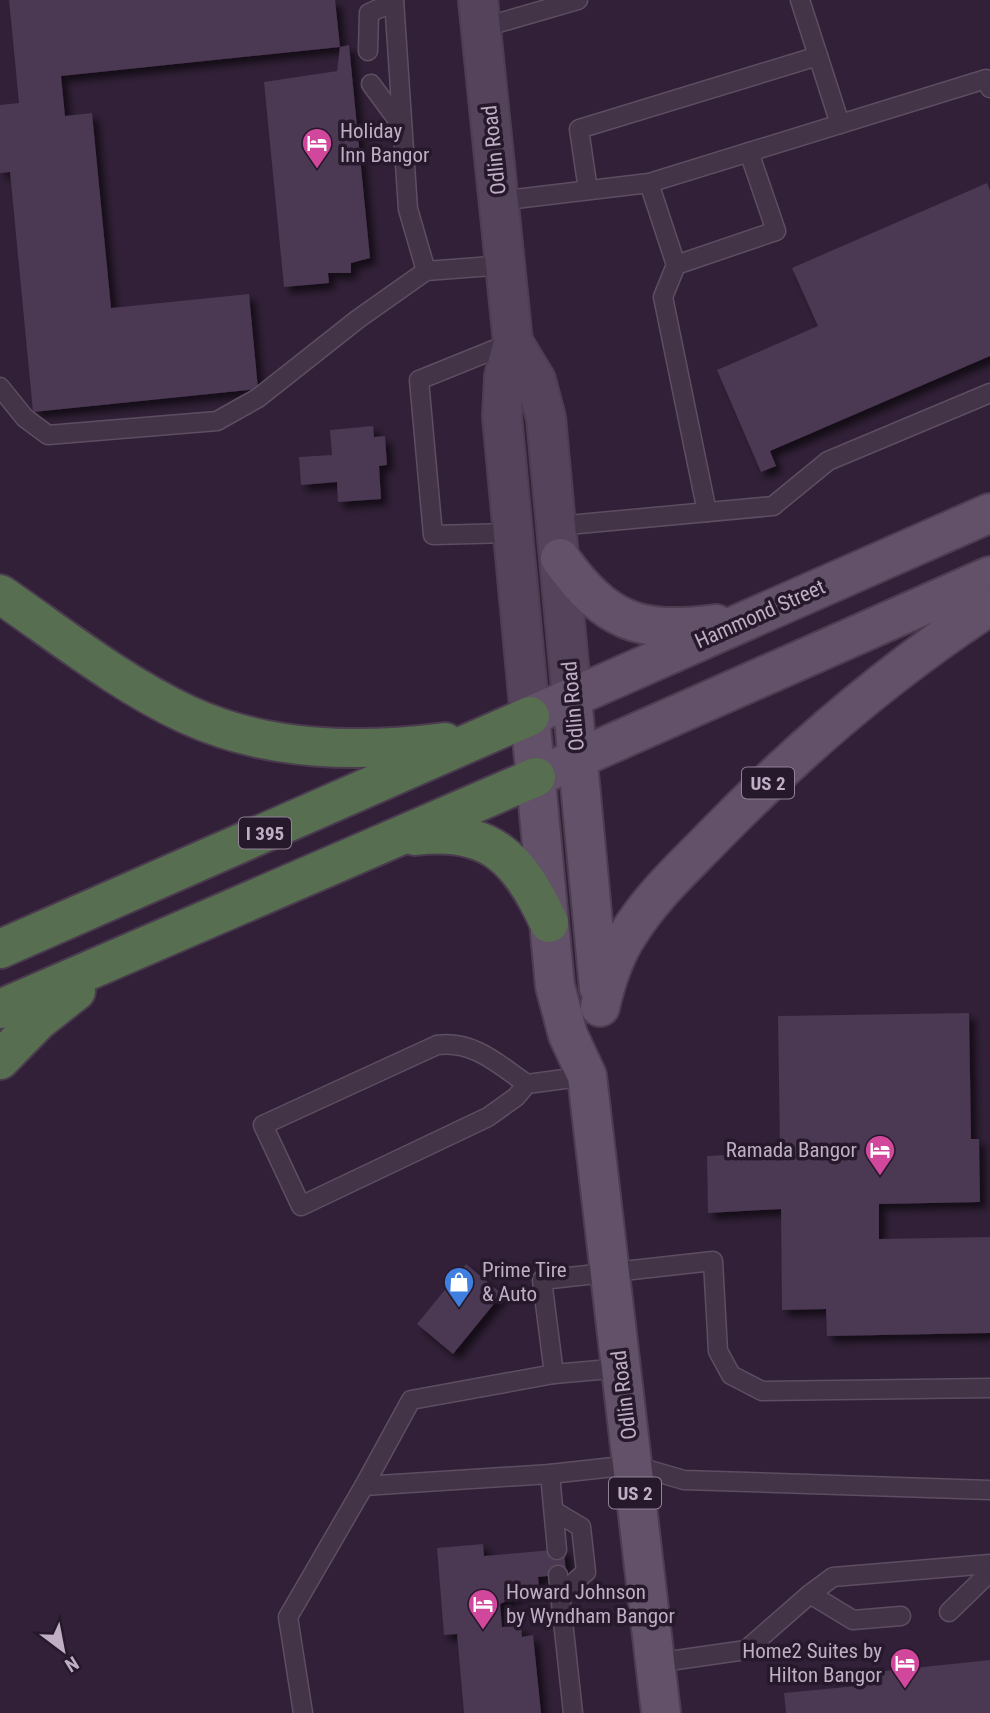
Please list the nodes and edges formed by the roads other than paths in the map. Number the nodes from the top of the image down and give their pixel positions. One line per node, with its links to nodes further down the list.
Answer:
1 (578, 0): 4 (lane)
2 (800, 0): 6 (lane)
3 (394, 1): 5 (lane); 10 (lane)
4 (480, 14): 14 (street, Odlin Road)
5 (368, 51)
6 (818, 56): 9 (lane); 13 (lane)
7 (371, 84): 10 (lane)
8 (990, 89): 9 (lane)
9 (840, 124): 11 (lane)
10 (403, 128): 17 (lane)
11 (748, 152): 12 (lane); 16 (lane)
12 (649, 183): 13 (lane); 16 (lane)
13 (589, 190): 14 (lane)
14 (499, 201): 15 (street, Odlin Road)
15 (505, 265): 17 (lane); 18 (street, Odlin Road)
16 (676, 265): 21 (lane)
17 (426, 271): 19 (lane)
18 (513, 342): 23 (street, Odlin Road); 23 (lane); 24 (street, Odlin Road)
19 (0, 387)
20 (990, 394): 21 (lane)
21 (707, 512): 24 (lane)
22 (990, 513): 28 (main road, Hammond Street)
23 (512, 533): 30 (street, Odlin Road)
24 (559, 542): 28 (main road); 29 (street, Odlin Road)
25 (990, 576): 32 (main road)
26 (0, 594): 31 (highway)
27 (990, 606): 38 (main road, US 2)
28 (759, 614): 29 (main road, Hammond Street)
29 (572, 698): 30 (main road, Hammond Street); 32 (main road, Odlin Road)
30 (530, 716): 31 (highway, I 395); 33 (main road, Odlin Road / US 2)
31 (482, 737): 37 (highway, I 395)
32 (578, 758): 33 (main road); 38 (main road, Odlin Road)
33 (536, 777): 34 (highway, I 395); 35 (main road, Odlin Road / US 2)
34 (388, 840): 35 (highway); 36 (highway, I 395)
35 (549, 923): 41 (main road, Odlin Road / US 2)
36 (143, 946): 39 (highway, I 395); 40 (highway)
37 (0, 949)
38 (600, 1006): 41 (main road, Odlin Road / US 2)
39 (0, 1009)
40 (0, 1060)
41 (587, 1076): 42 (lane); 43 (main road, Odlin Road / US 2)
42 (527, 1084): 42 (lane)
43 (610, 1272): 44 (main road, Odlin Road / US 2); 45 (lane); 46 (lane)
44 (621, 1368): 45 (lane); 47 (main road, Odlin Road / US 2)
45 (554, 1374): 49 (lane)
46 (990, 1388)
47 (632, 1465): 48 (lane); 50 (lane); 60 (main road, Odlin Road / US 2)
48 (550, 1474): 49 (lane); 51 (lane)
49 (364, 1486): 61 (lane)
50 (990, 1490)
51 (554, 1511): 52 (lane); 56 (lane)
52 (557, 1550)
53 (990, 1564): 57 (lane)
54 (990, 1572): 58 (lane)
55 (558, 1575): 56 (lane)
56 (560, 1594): 62 (lane)
57 (810, 1594): 59 (lane); 60 (lane)
58 (949, 1612)
59 (901, 1616)
60 (655, 1663): 63 (main road, Odlin Road / US 2)
61 (303, 1713)
62 (573, 1713)
63 (661, 1713)

